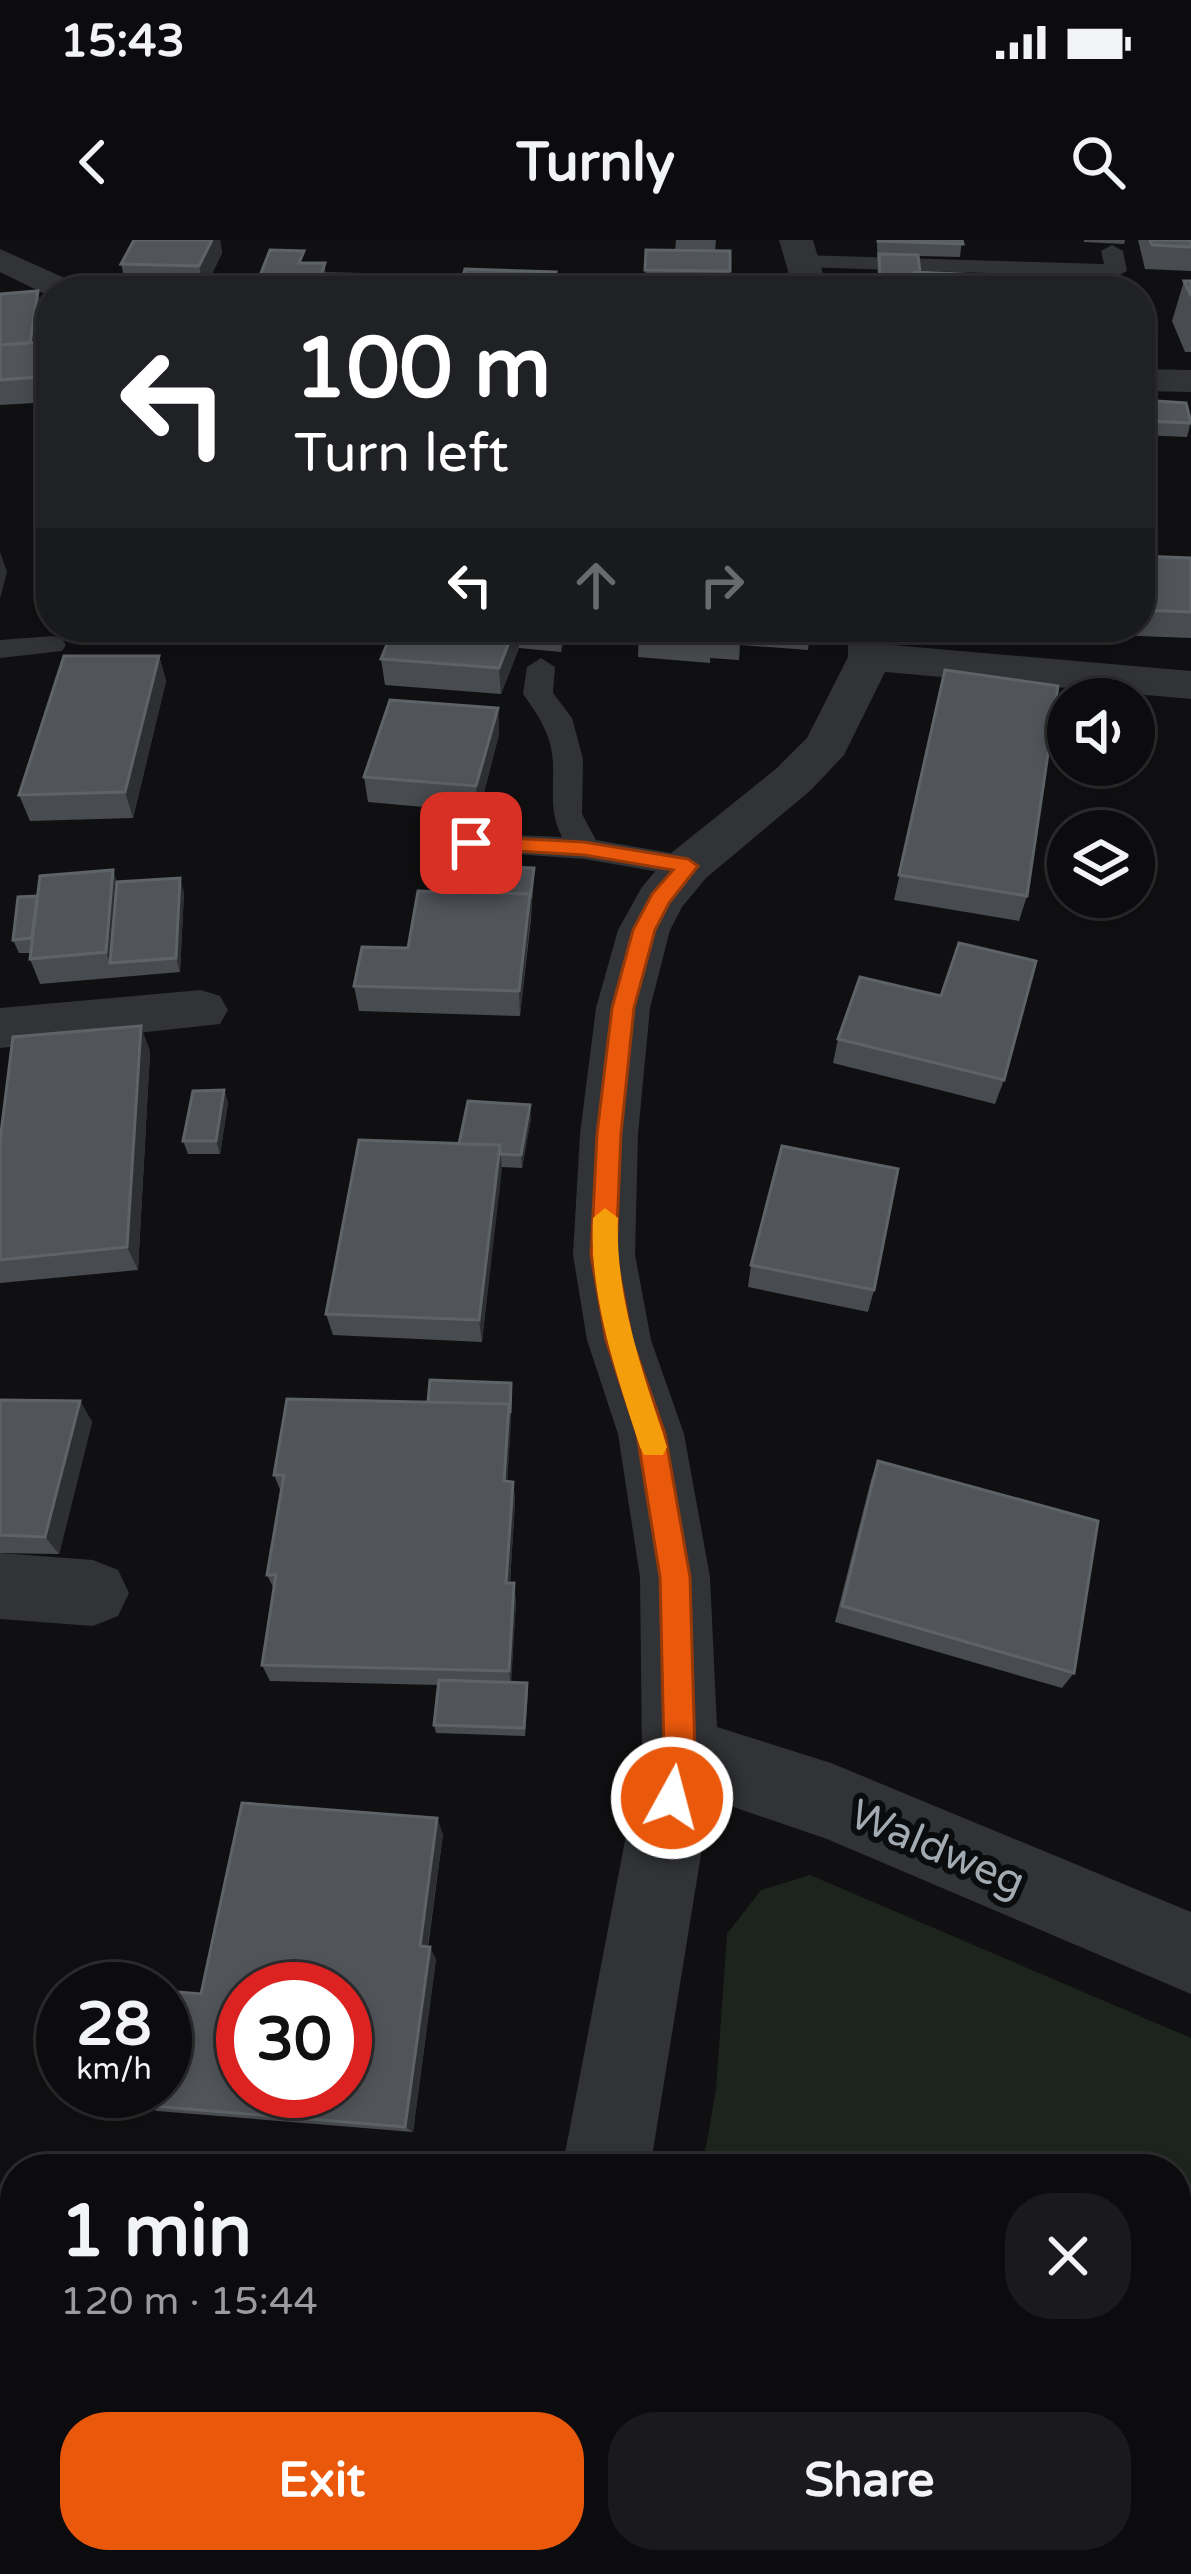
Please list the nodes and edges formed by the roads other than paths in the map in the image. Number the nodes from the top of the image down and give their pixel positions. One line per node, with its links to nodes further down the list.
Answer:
1 (1112, 251): 3 (lane)
2 (0, 259): 4 (street)
3 (803, 264)
4 (36, 277)
5 (1155, 380): 6 (street)
6 (1191, 381)
7 (870, 642): 11 (street); 14 (street)
8 (52, 645): 9 (lane)
9 (0, 649)
10 (541, 667): 13 (lane)
11 (1191, 685)
12 (471, 843): 13 (lane)
13 (584, 849): 14 (lane)
14 (688, 866): 19 (street)
15 (200, 1010): 16 (street)
16 (0, 1028)
17 (0, 1586): 18 (street)
18 (93, 1593)
19 (680, 1752): 20 (street, Waldweg); 21 (street)
20 (1191, 1953)
21 (609, 2154)

